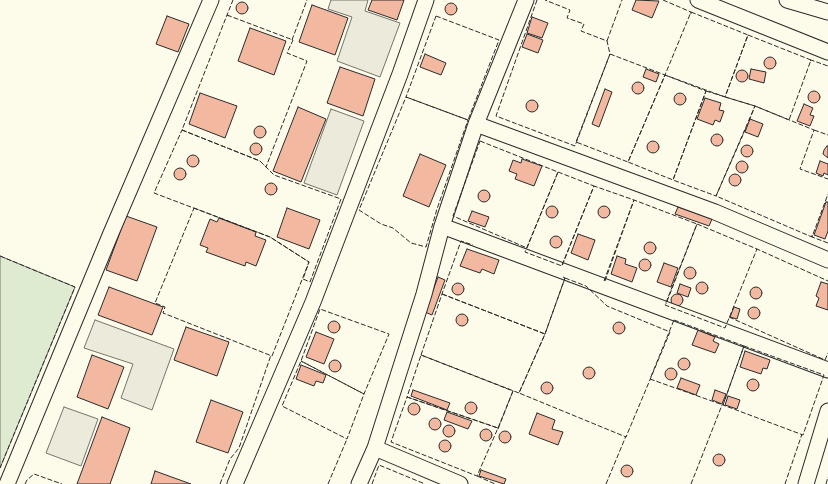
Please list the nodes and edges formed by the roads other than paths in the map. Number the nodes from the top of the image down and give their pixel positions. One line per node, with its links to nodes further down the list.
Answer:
1 (211, 0): 15 (street)
2 (426, 0): 16 (street)
3 (526, 0): 8 (street)
4 (698, 0): 7 (street)
5 (787, 0): 6 (street)
6 (827, 7)
7 (828, 52)
8 (476, 124): 9 (street); 10 (street)
9 (442, 226): 11 (street); 14 (street)
10 (828, 260)
11 (828, 370)
12 (828, 411): 13 (street)
13 (825, 429): 19 (street)
14 (375, 448): 17 (street); 18 (street)
15 (7, 484)
16 (235, 484)
17 (359, 484)
18 (460, 484)
19 (806, 484)

